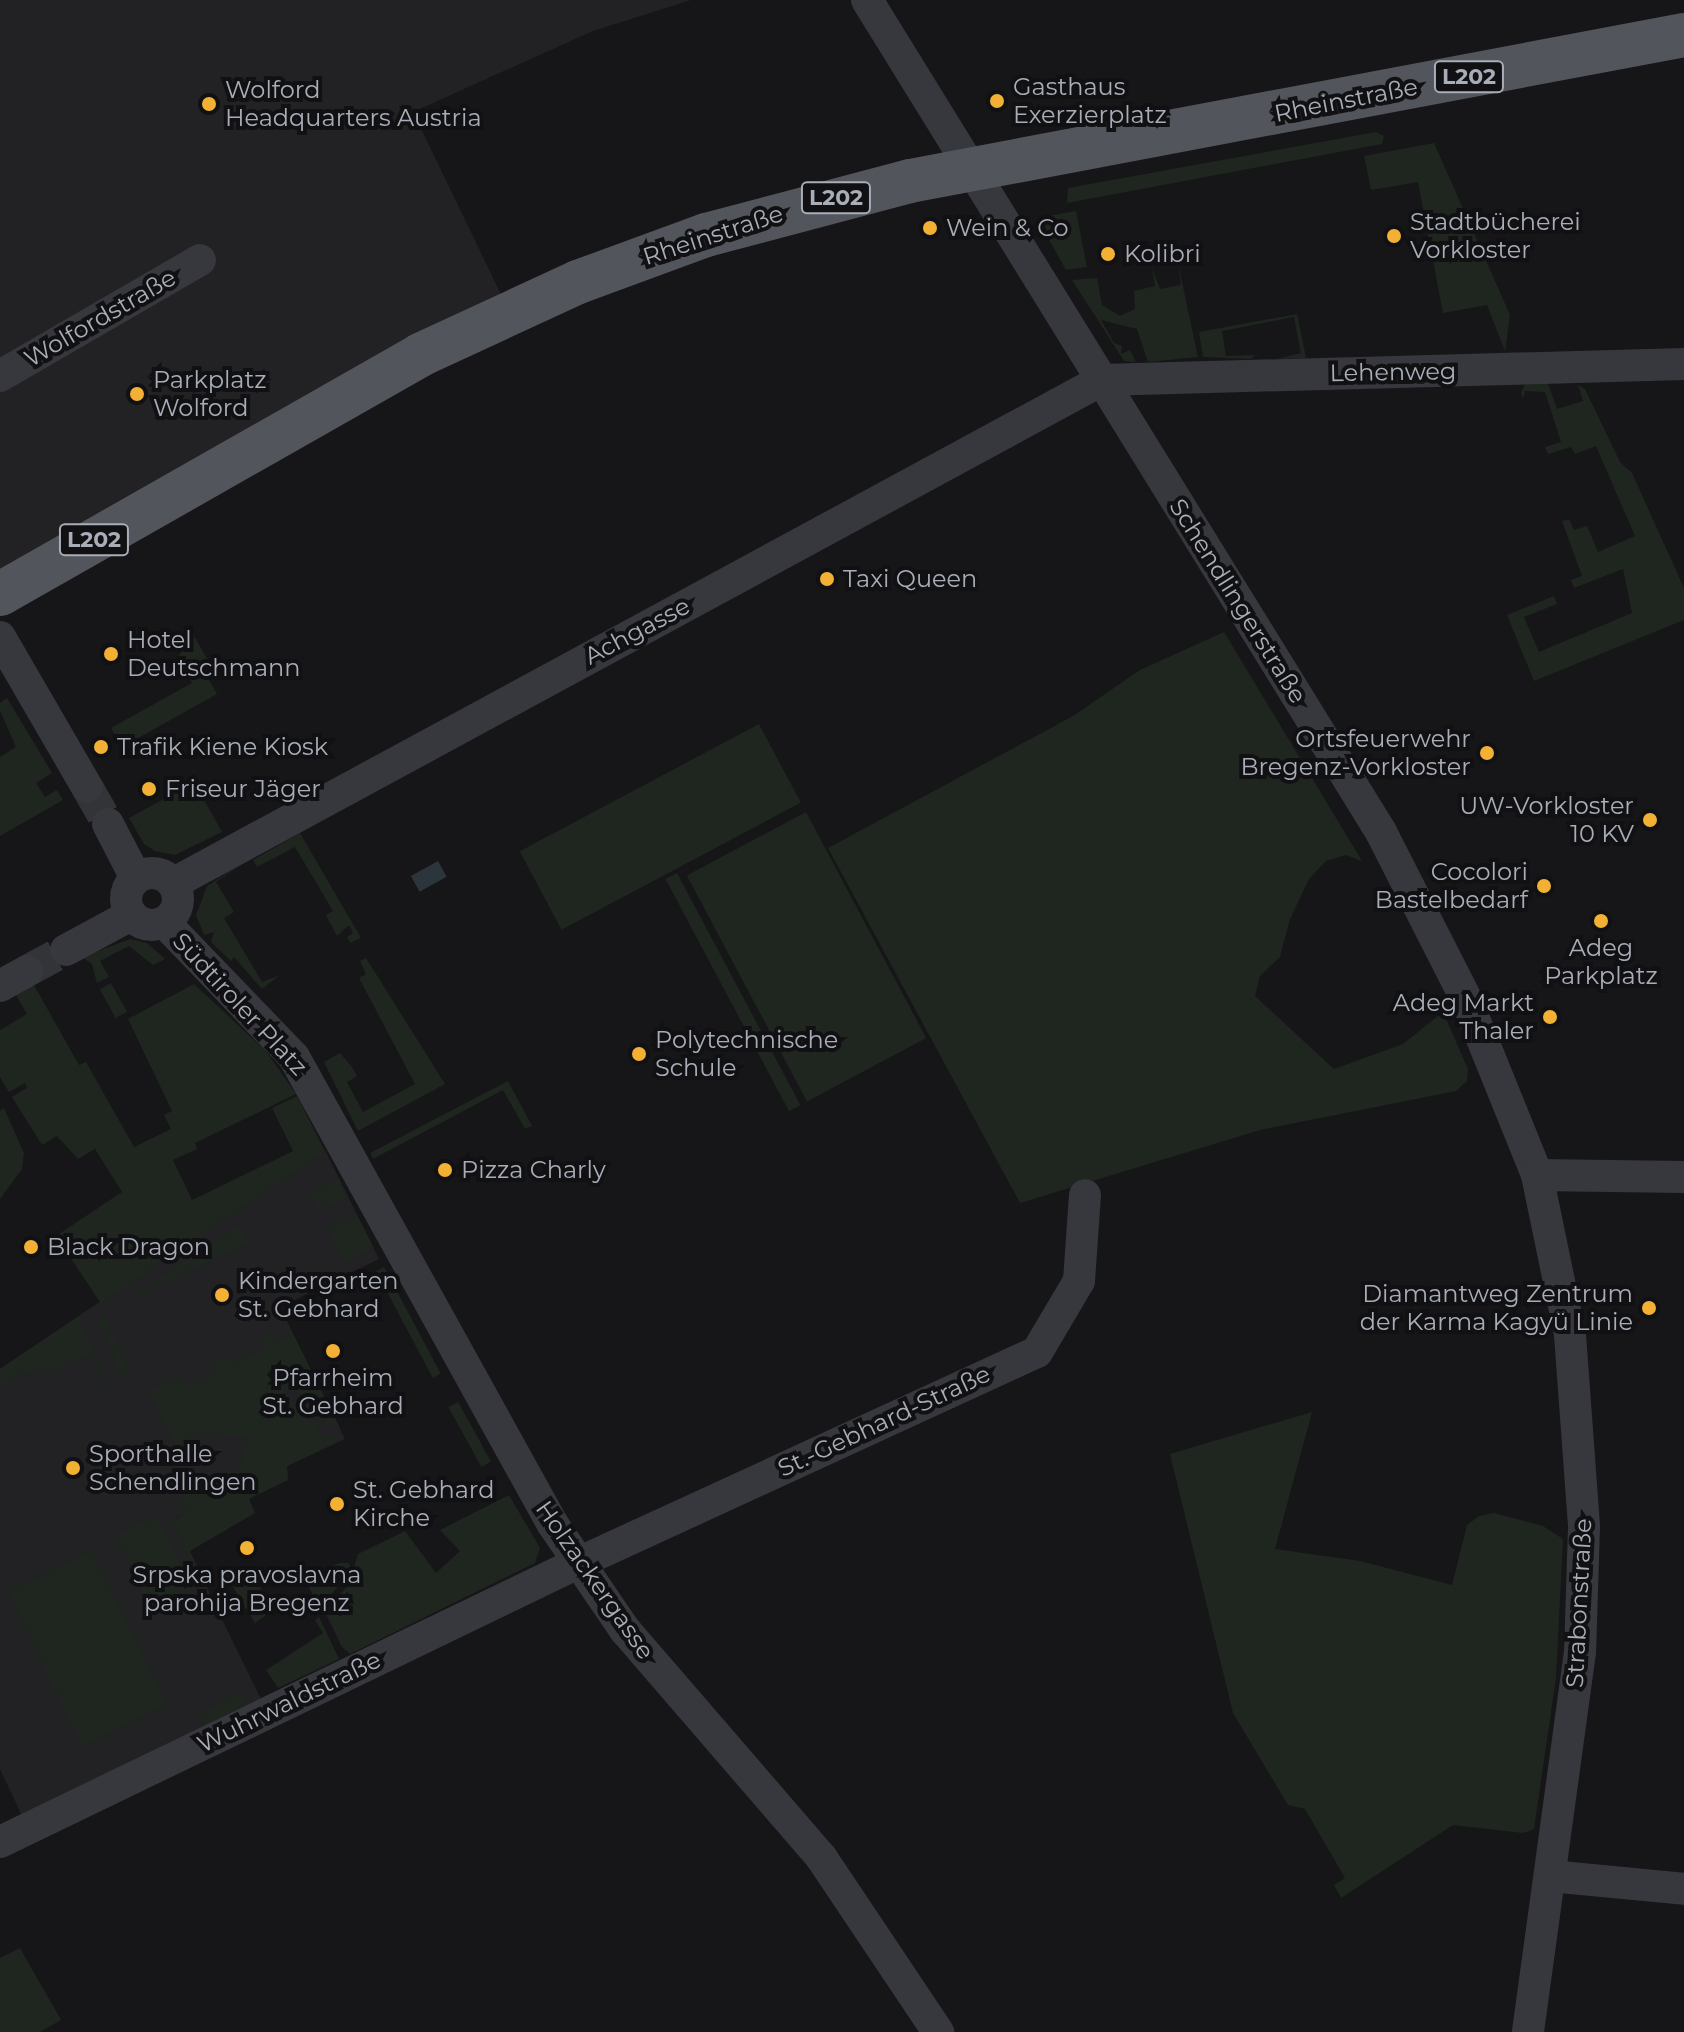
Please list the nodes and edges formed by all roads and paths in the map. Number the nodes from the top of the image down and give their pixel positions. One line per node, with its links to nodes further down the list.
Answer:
1 (867, 0): 3 (street, Schendlingerstraße)
2 (1684, 35): 3 (main road, Rheinstraße / L202)
3 (968, 169): 7 (street, Schendlingerstraße); 8 (main road, Rheinstraße / L202)
4 (200, 260): 6 (street, Wolfordstraße)
5 (1684, 364): 7 (street, Lehenweg)
6 (0, 376)
7 (1102, 380): 13 (street, Achgasse); 18 (street, Schendlingerstraße)
8 (0, 594)
9 (0, 637): 10 (street)
10 (85, 783)
11 (108, 824): 12 (street)
12 (136, 878): 13 (street); 14 (street)
13 (174, 883): 15 (street, Südtiroler Platz)
14 (131, 915): 15 (street, Südtiroler Platz); 16 (street)
15 (165, 923): 17 (street, Südtiroler Platz)
16 (66, 950)
17 (314, 1086): 21 (street, Holzackergasse)
18 (1537, 1175): 19 (street); 23 (street, Strabonstraße)
19 (1684, 1177)
20 (1085, 1195): 21 (street, St.-Gebhard-Straße)
21 (578, 1563): 22 (street, Wuhrwaldstraße); 25 (street, Holzackergasse)
22 (0, 1842)
23 (1550, 1876): 24 (street); 26 (street, Strabonstraße)
24 (1684, 1889)
25 (938, 2032)
26 (1528, 2032)

